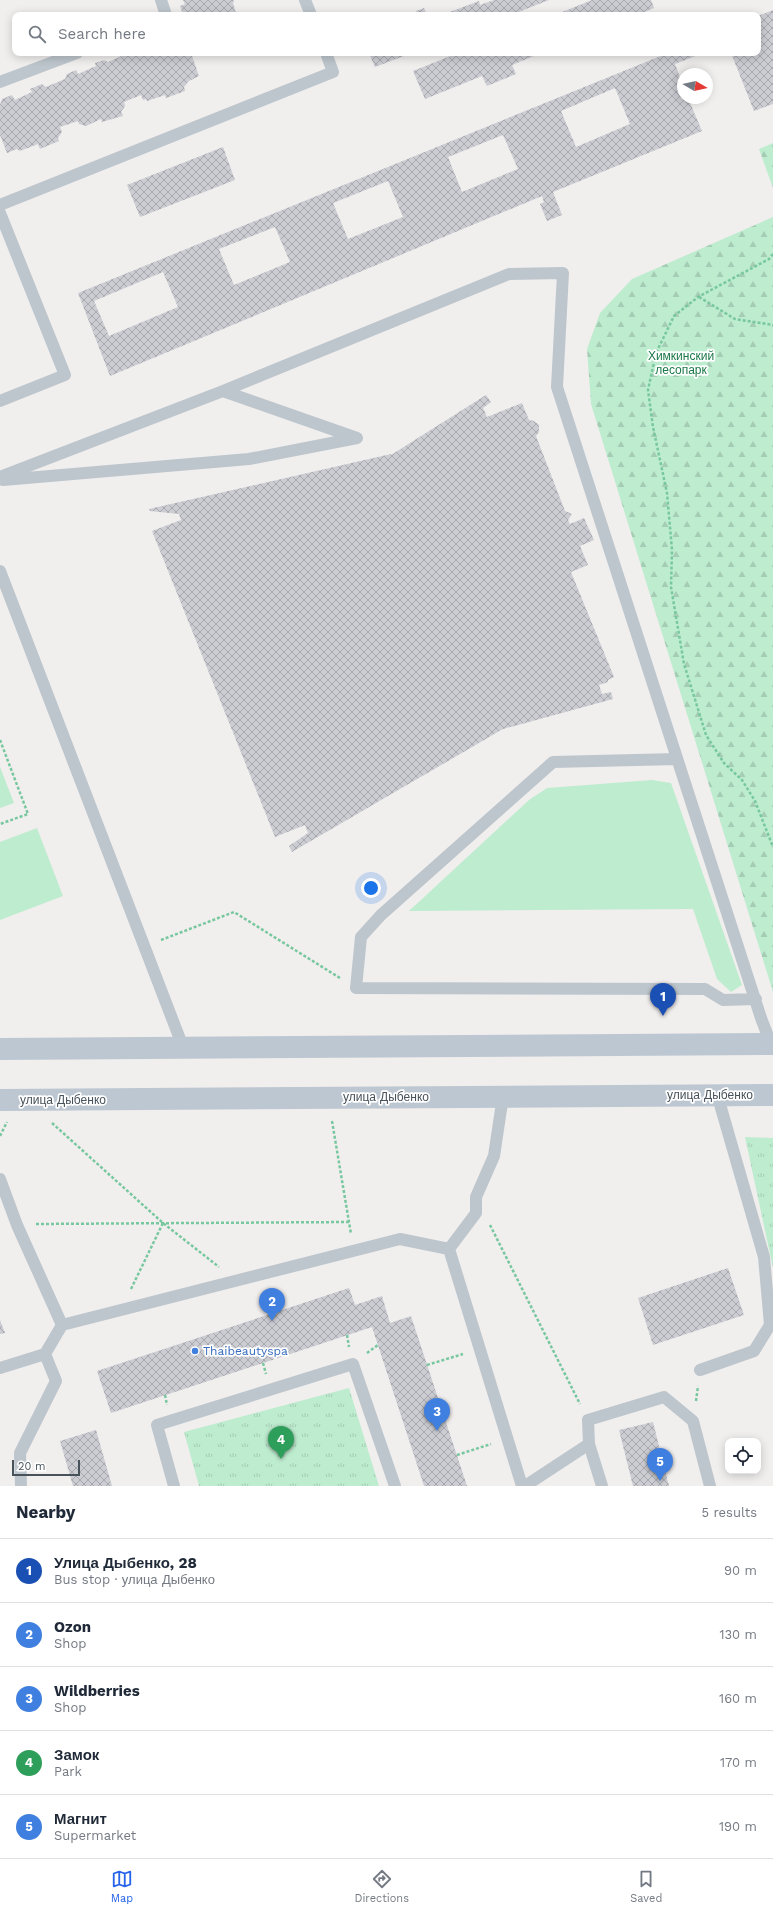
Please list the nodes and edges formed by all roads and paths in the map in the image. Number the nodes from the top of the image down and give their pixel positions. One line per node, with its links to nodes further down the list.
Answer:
1 (161, 0): 3 (lane)
2 (305, 0): 4 (lane)
3 (165, 12)
4 (310, 12)
5 (69, 56): 7 (lane)
6 (327, 56): 8 (lane)
7 (0, 82)
8 (0, 205)
9 (0, 213): 14 (lane)
10 (773, 254): 11 (path)
11 (698, 297): 12 (path); 21 (path)
12 (773, 325)
13 (222, 391): 15 (lane); 16 (lane); 19 (lane)
14 (0, 401)
15 (0, 477)
16 (0, 480)
17 (0, 571): 22 (lane)
18 (0, 740): 20 (path)
19 (677, 759): 23 (lane); 24 (lane)
20 (0, 824)
21 (773, 847)
22 (144, 946): 23 (path); 26 (lane)
23 (356, 988): 24 (lane)
24 (756, 999): 25 (lane)
25 (772, 1044): 26 (main road)
26 (183, 1047): 27 (main road)
27 (0, 1048)
28 (717, 1094): 29 (main road, улица Дыбенко); 30 (main road, улица Дыбенко); 49 (lane)
29 (773, 1095)
30 (503, 1096): 31 (main road, улица Дыбенко); 36 (lane)
31 (4, 1110): 34 (path)
32 (332, 1116): 37 (path)
33 (48, 1118): 38 (path)
34 (0, 1136)
35 (0, 1179): 39 (lane)
36 (476, 1197): 40 (lane); 50 (path)
37 (349, 1222): 38 (path); 41 (path)
38 (164, 1223): 39 (path); 42 (path); 43 (path)
39 (17, 1224): 44 (lane)
40 (449, 1249): 41 (lane); 45 (lane)
41 (354, 1251): 42 (lane)
42 (236, 1280): 43 (lane)
43 (120, 1312): 44 (lane)
44 (62, 1326): 46 (lane)
45 (480, 1349): 47 (path); 52 (lane)
46 (45, 1354): 48 (lane); 55 (lane)
47 (427, 1365)
48 (0, 1368)
49 (700, 1370): 51 (path)
50 (588, 1420): 51 (lane); 53 (lane)
51 (693, 1421): 60 (lane)
52 (508, 1438): 54 (path); 58 (lane)
53 (589, 1444): 58 (lane); 59 (lane)
54 (457, 1455)
55 (21, 1486)
56 (174, 1486): 57 (lane)
57 (395, 1486)
58 (524, 1486)
59 (602, 1486)
60 (710, 1486)

